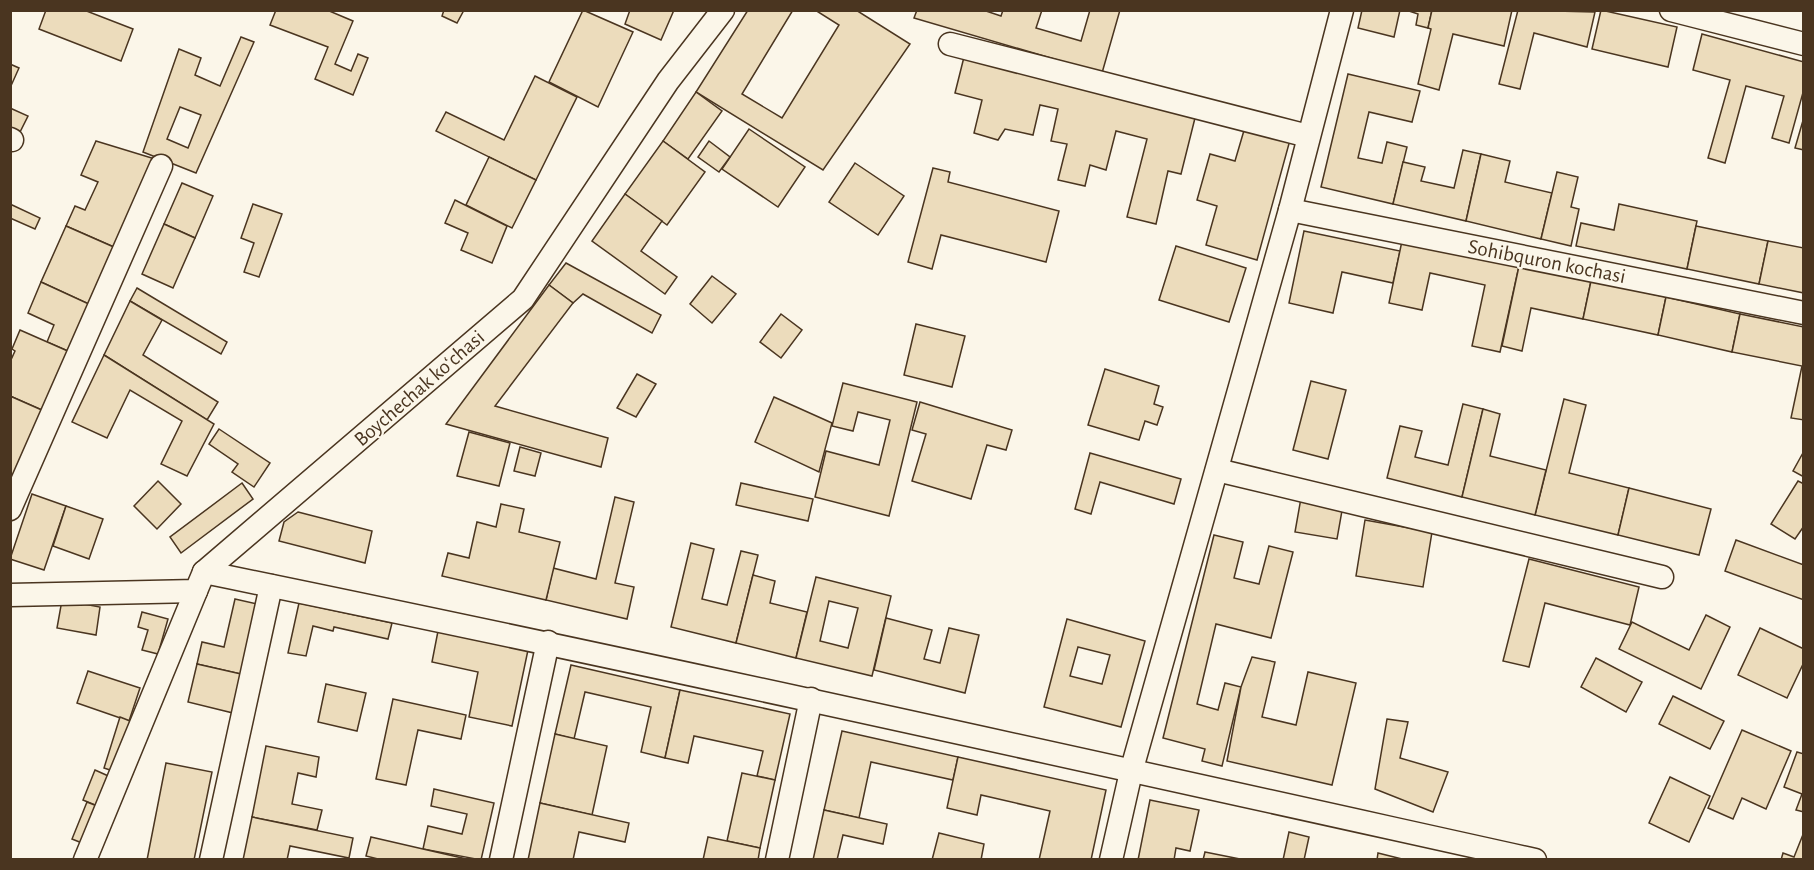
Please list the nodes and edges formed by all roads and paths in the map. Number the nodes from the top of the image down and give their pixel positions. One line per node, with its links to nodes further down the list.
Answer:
1 (723, 10): 13 (street, Boychechak koʻchasi)
2 (1342, 10): 6 (street)
3 (1671, 10): 5 (street)
4 (950, 44): 6 (street)
5 (1803, 44)
6 (1308, 136): 8 (street)
7 (161, 166): 11 (street)
8 (1290, 210): 9 (street, Sohibquron kochasi); 10 (street)
9 (1803, 313)
10 (1217, 470): 12 (street); 18 (street)
11 (10, 509)
12 (1662, 578)
13 (200, 581): 14 (street); 15 (street); 20 (street)
14 (271, 586): 16 (street); 21 (street)
15 (10, 595)
16 (548, 642): 17 (street); 22 (street)
17 (811, 699): 18 (street); 23 (street)
18 (1131, 772): 19 (street); 24 (street)
19 (1484, 854): 25 (street)
20 (85, 860)
21 (210, 860)
22 (501, 860)
23 (777, 860)
24 (1111, 860)
25 (1535, 860)

